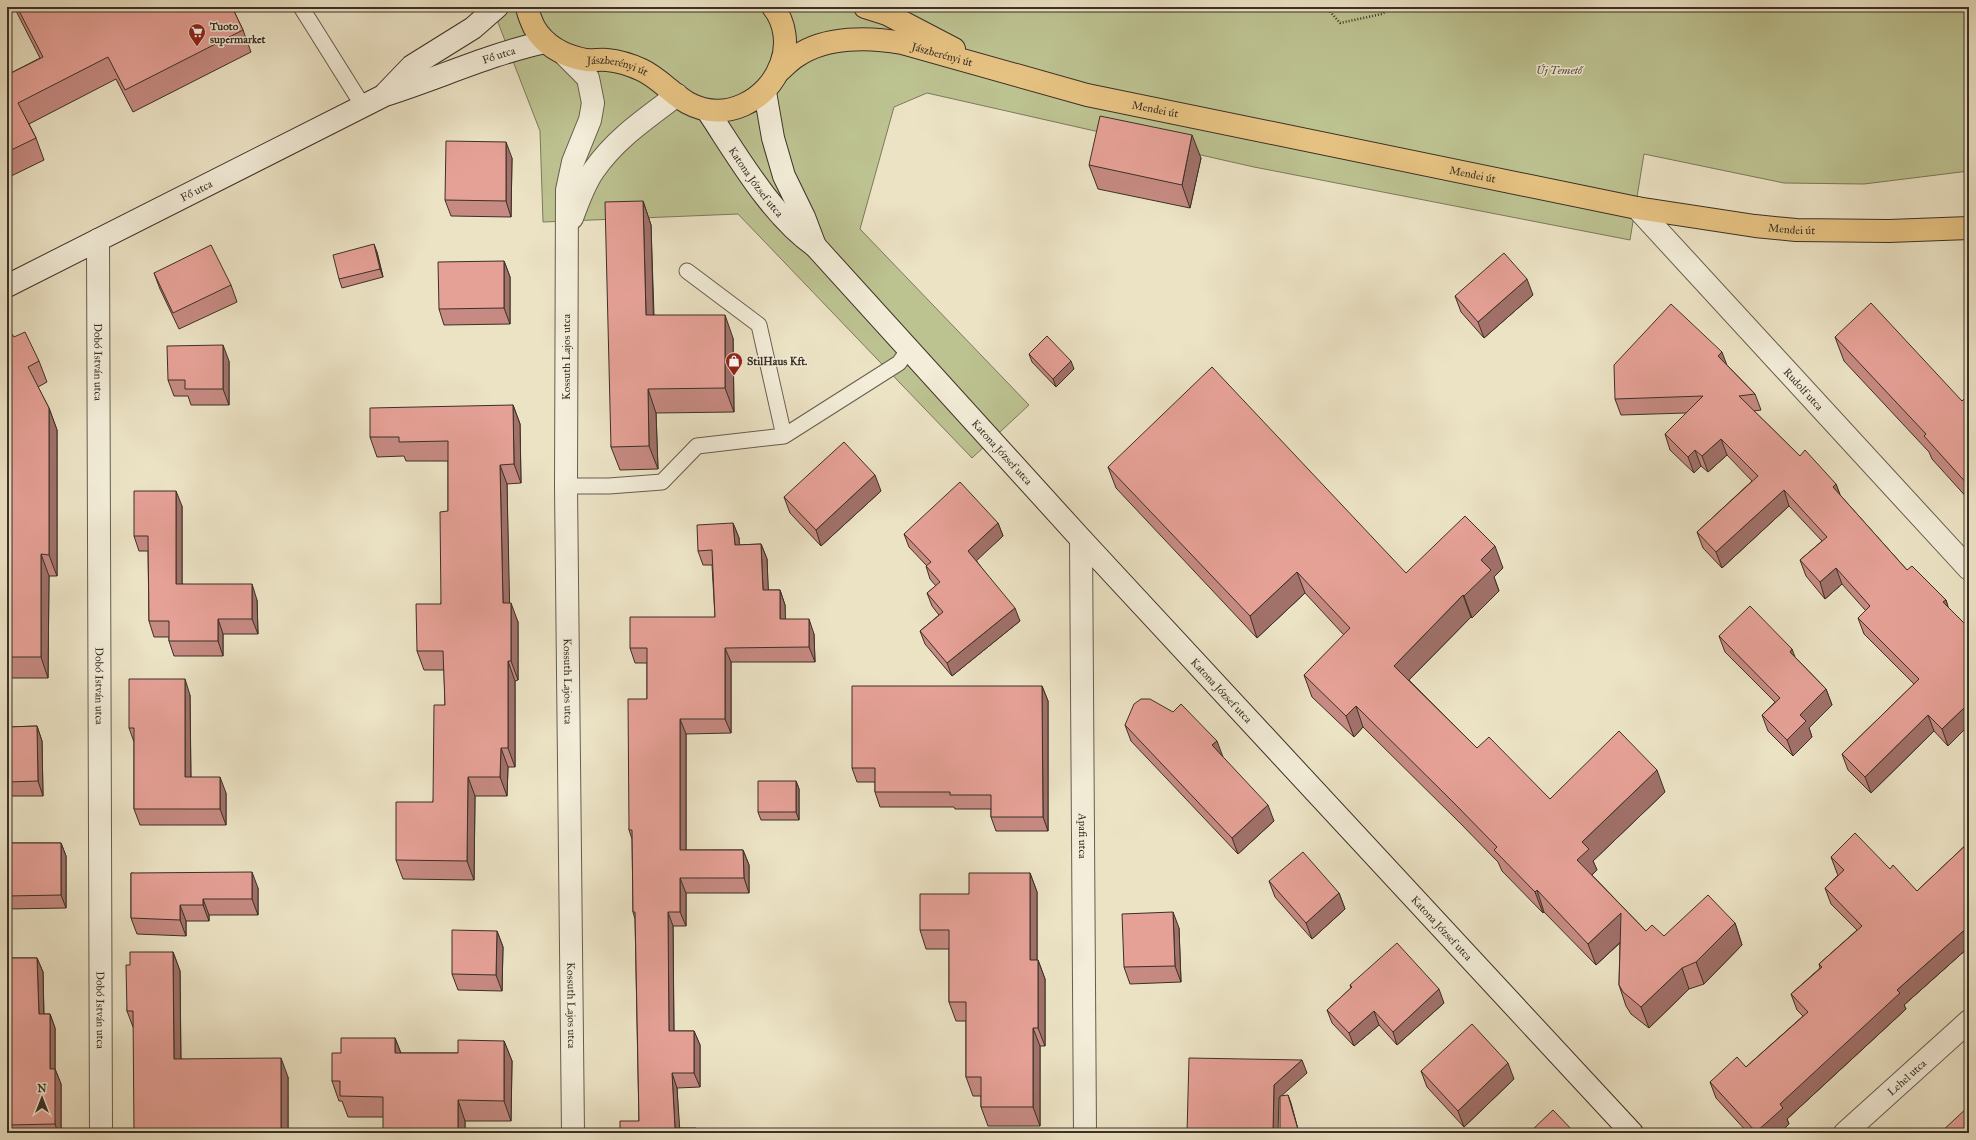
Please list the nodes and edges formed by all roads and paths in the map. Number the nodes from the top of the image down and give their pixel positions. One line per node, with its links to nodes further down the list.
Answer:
1 (301, 7): 15 (lane)
2 (497, 7): 13 (street, Fő utca)
3 (527, 7): 8 (main road, Jászberényi út)
4 (773, 7): 11 (main road, Jászberényi út)
5 (865, 7): 10 (main road, Jászberényi út)
6 (1326, 7): 7 (path)
7 (1392, 7)
8 (545, 42): 9 (main road, Jászberényi út); 13 (street, Fő utca)
9 (564, 54): 14 (main road, Jászberényi út); 19 (street, Kossuth Lajos utca)
10 (983, 66): 11 (main road, Jászberényi út); 17 (main road, Mendei út)
11 (778, 72): 12 (main road, Jászberényi út)
12 (765, 92): 16 (main road, Jászberényi út); 21 (street, Katona József utca)
13 (385, 94): 15 (street, Fő utca)
14 (677, 95): 16 (main road, Jászberényi út); 19 (street, Kossuth Lajos utca)
15 (363, 106): 20 (street, Fő utca)
16 (707, 110): 21 (street, Katona József utca)
17 (1637, 208): 18 (main road, Mendei út); 28 (street, Rudolf utca)
18 (1969, 228)
19 (567, 230): 26 (street, Kossuth Lajos utca)
20 (98, 240): 23 (street, Fő utca); 30 (street, Dobó István utca)
21 (815, 246): 24 (street, Katona József utca)
22 (687, 271): 25 (lane)
23 (7, 286)
24 (909, 349): 25 (lane); 27 (street, Katona József utca)
25 (784, 436): 26 (lane)
26 (566, 486): 31 (street, Kossuth Lajos utca)
27 (1081, 539): 32 (street, Apafi utca); 33 (street, Katona József utca)
28 (1969, 569)
29 (1969, 1021): 34 (street, Lehel utca)
30 (101, 1133)
31 (573, 1133)
32 (1085, 1133)
33 (1632, 1133)
34 (1845, 1133)

